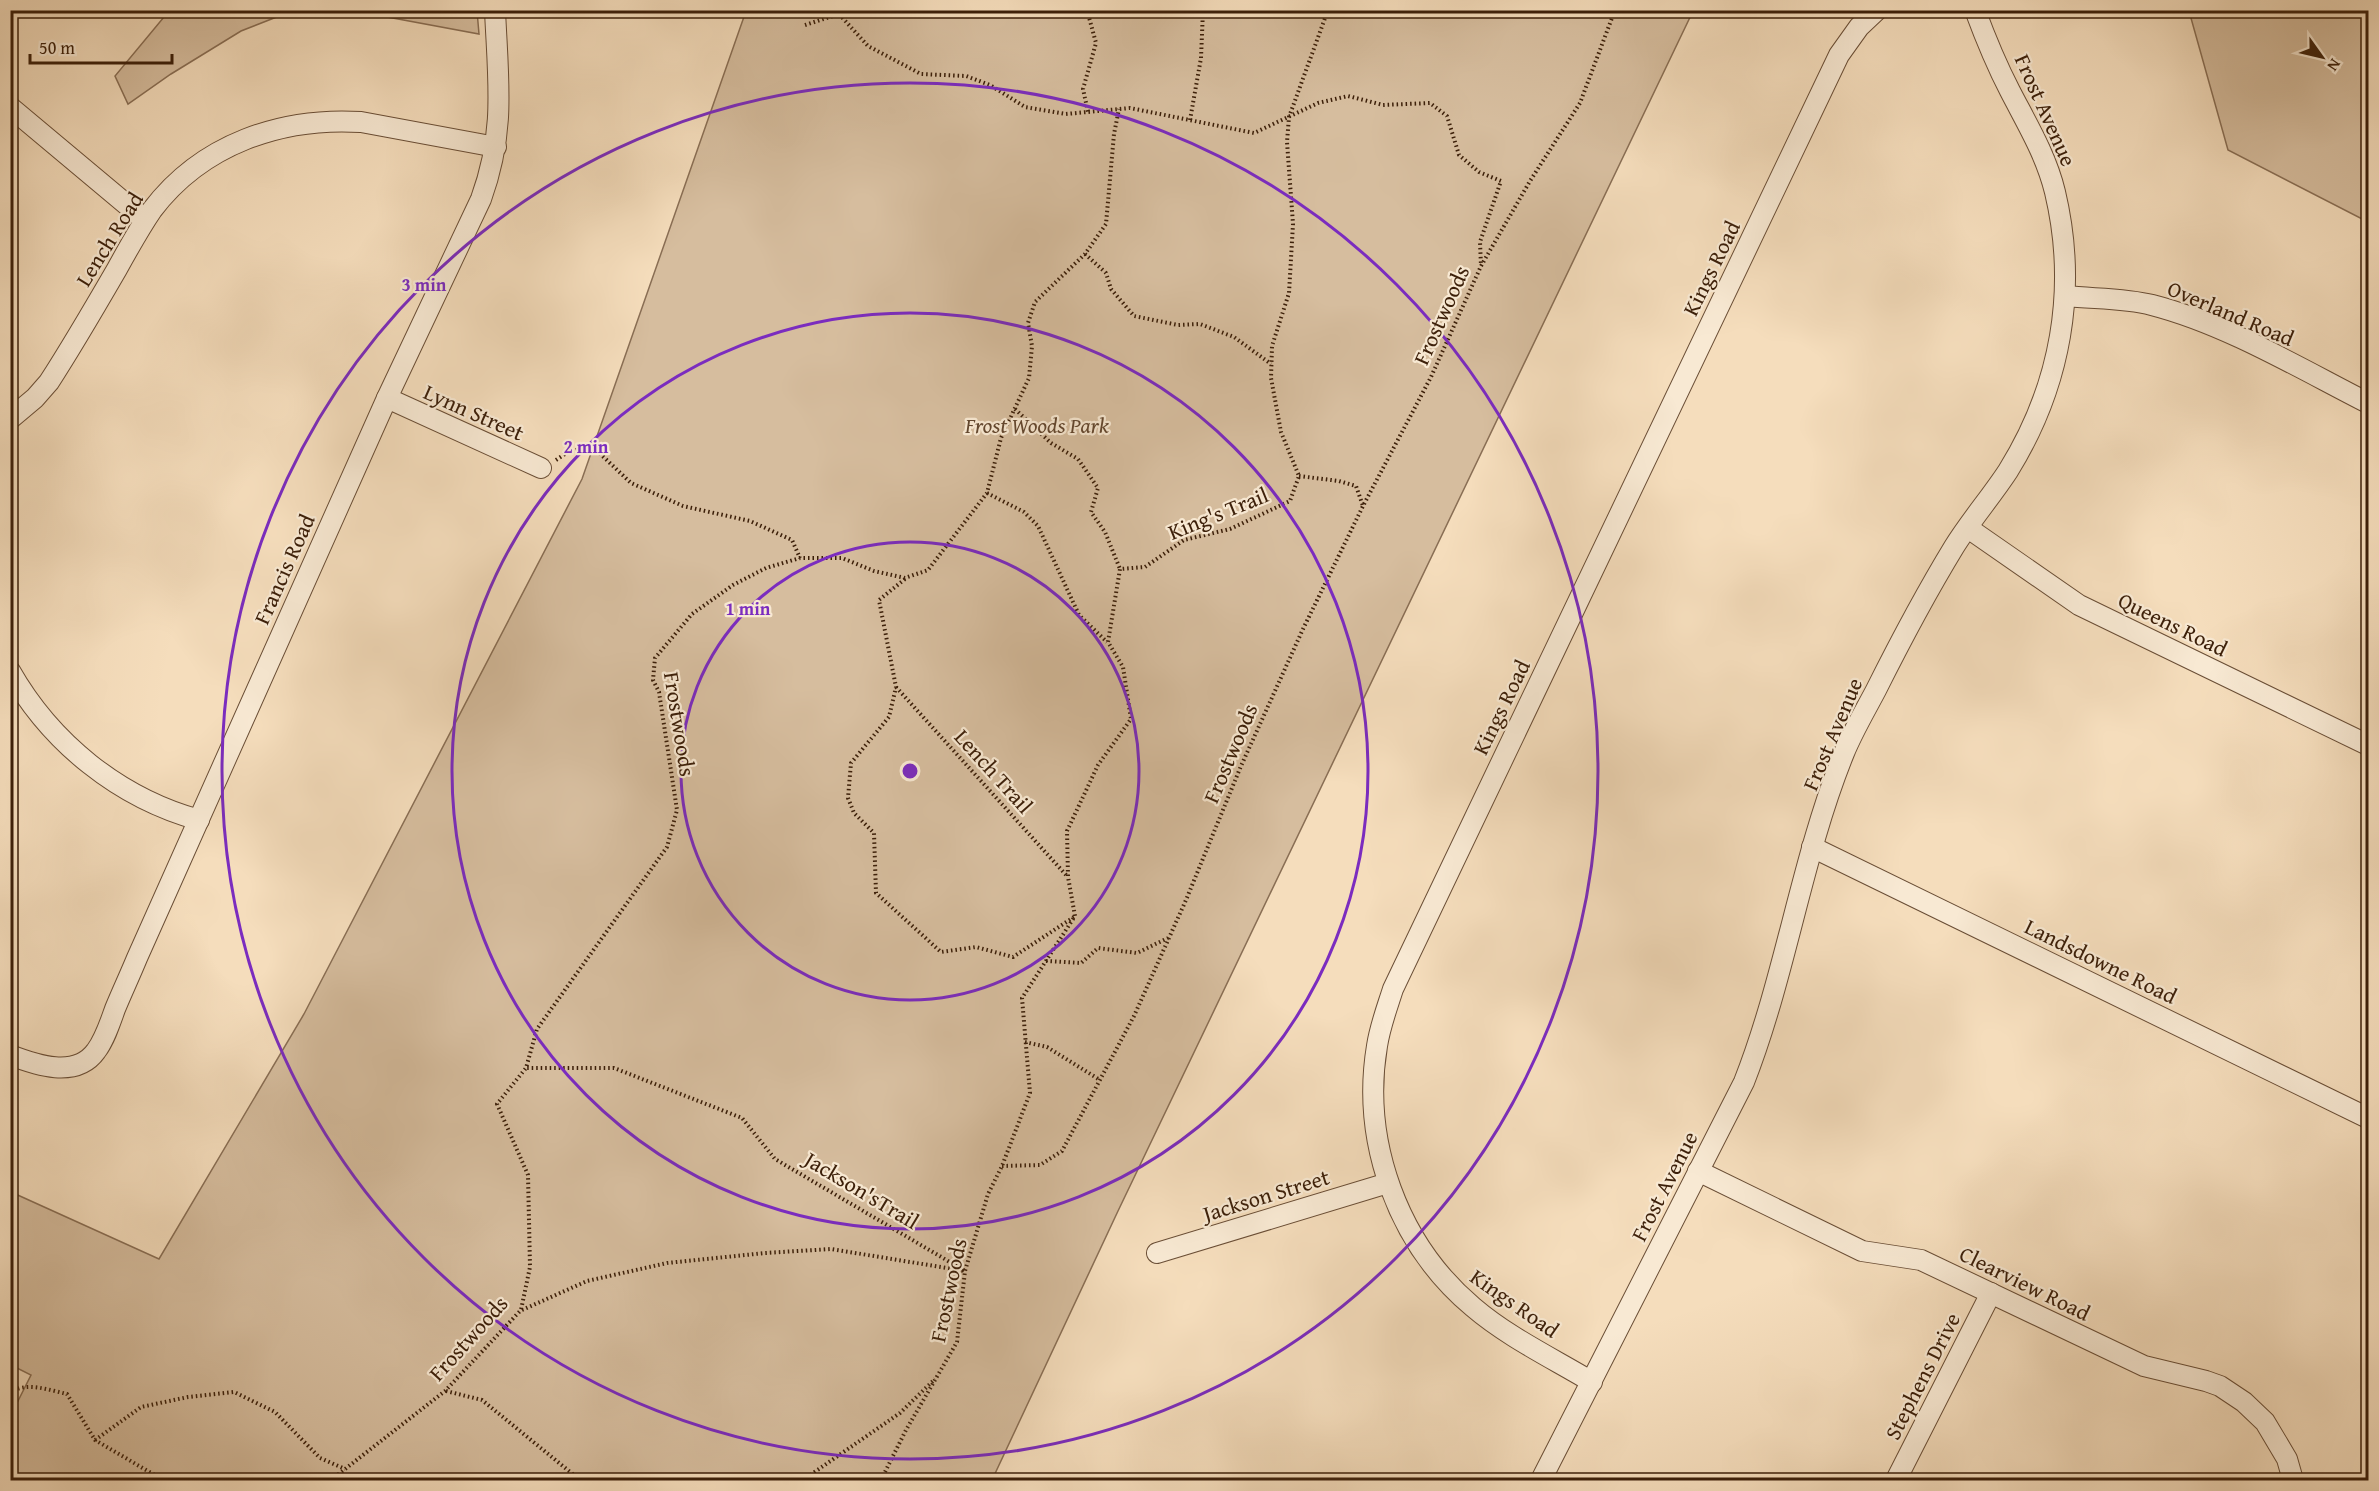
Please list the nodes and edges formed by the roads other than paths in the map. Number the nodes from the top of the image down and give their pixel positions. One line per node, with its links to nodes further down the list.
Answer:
1 (495, 10): 5 (street, Francis Road)
2 (1975, 10): 7 (street, Frost Avenue)
3 (1865, 14): 20 (street, Kings Road)
4 (10, 107): 6 (street)
5 (496, 147): 6 (street, Lench Road); 8 (street, Francis Road)
6 (145, 220): 10 (street, Lench Road)
7 (2066, 296): 9 (street, Overland Road); 12 (street, Frost Avenue)
8 (387, 398): 11 (street, Lynn Street); 15 (street, Francis Road)
9 (2368, 403)
10 (10, 419)
11 (541, 468)
12 (1968, 528): 14 (street, Queens Road); 16 (street, Frost Avenue)
13 (10, 671): 15 (street)
14 (2368, 745)
15 (198, 820): 17 (street, Francis Road)
16 (1812, 847): 18 (street, Landsdowne Road); 19 (street, Frost Avenue)
17 (10, 1054)
18 (2368, 1118)
19 (1698, 1171): 22 (street, Clearview Road); 23 (street, Frost Avenue)
20 (1388, 1183): 21 (street, Jackson Street); 23 (street, Kings Road)
21 (1157, 1253)
22 (1991, 1293): 25 (street, Stephens Drive); 26 (street, Clearview Road)
23 (1592, 1382): 24 (street, Frost Avenue)
24 (1541, 1480)
25 (1896, 1480)
26 (2293, 1480)

